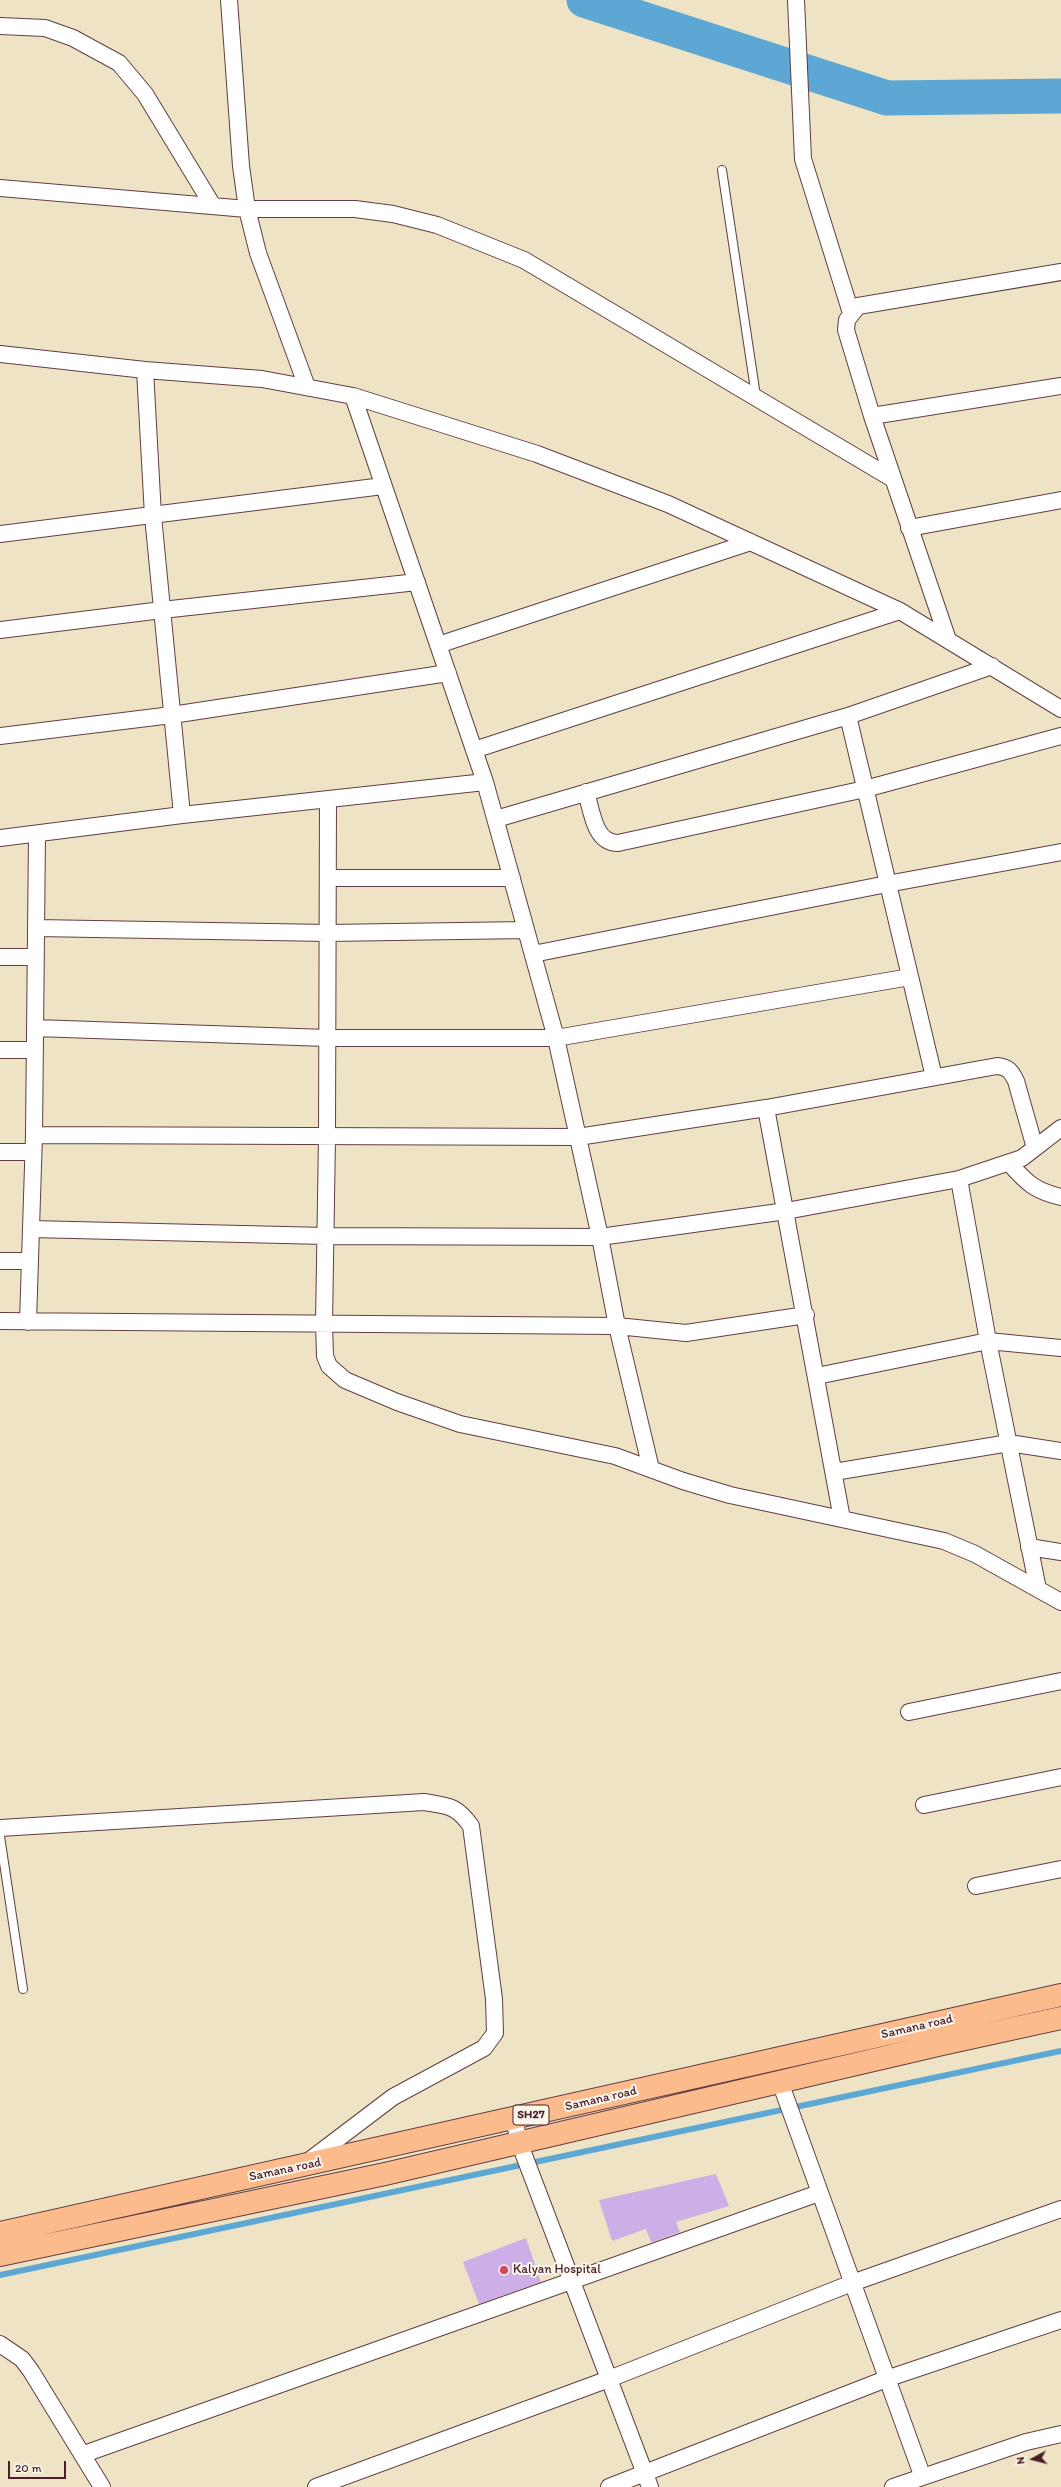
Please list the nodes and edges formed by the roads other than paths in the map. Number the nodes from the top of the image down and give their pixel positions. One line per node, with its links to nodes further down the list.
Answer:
1 (229, 0): 7 (street)
2 (796, 0): 9 (street)
3 (0, 26): 6 (street)
4 (722, 170): 15 (lane)
5 (0, 188): 6 (street)
6 (213, 206): 7 (street)
7 (247, 209): 13 (street); 15 (street)
8 (1061, 272): 9 (street)
9 (851, 313): 16 (street)
10 (0, 354): 11 (street)
11 (144, 370): 13 (street); 20 (street)
12 (1061, 386): 16 (street)
13 (307, 387): 14 (street)
14 (353, 396): 18 (street); 23 (street)
15 (756, 396): 17 (street)
16 (872, 416): 17 (street)
17 (893, 479): 21 (street)
18 (384, 486): 20 (street); 24 (street)
19 (1061, 500): 21 (street)
20 (153, 516): 22 (street); 25 (street)
21 (909, 528): 28 (street)
22 (0, 534)
23 (751, 542): 26 (street); 29 (street)
24 (417, 582): 25 (street); 29 (street)
25 (162, 610): 27 (street); 33 (street)
26 (900, 611): 28 (street); 37 (street)
27 (0, 630)
28 (948, 640): 30 (street)
29 (438, 645): 31 (street)
30 (992, 666): 32 (street); 34 (street)
31 (448, 673): 33 (street); 37 (street)
32 (1061, 709)
33 (172, 715): 35 (street); 42 (street)
34 (848, 716): 39 (street); 40 (street)
35 (0, 736)
36 (1061, 736): 39 (street)
37 (474, 750): 38 (street)
38 (485, 782): 41 (street); 43 (street)
39 (865, 789): 40 (street); 49 (street)
40 (586, 792): 43 (street)
41 (328, 799): 42 (street); 47 (street)
42 (182, 815): 44 (street)
43 (496, 819): 48 (street)
44 (37, 834): 45 (street); 50 (street)
45 (0, 838)
46 (1061, 852): 49 (street)
47 (328, 878): 48 (street); 52 (street)
48 (512, 878): 51 (street)
49 (887, 884): 53 (street); 56 (street)
50 (36, 928): 52 (street); 55 (street)
51 (526, 930): 52 (street); 53 (street)
52 (328, 933): 58 (street)
53 (533, 954): 59 (street)
54 (0, 956): 55 (street)
55 (36, 957): 57 (street)
56 (910, 977): 59 (street); 62 (street)
57 (35, 1028): 58 (street); 61 (street)
58 (327, 1038): 59 (street); 66 (street)
59 (556, 1038): 67 (street)
60 (0, 1050): 61 (street)
61 (35, 1050): 65 (street)
62 (934, 1077): 63 (street); 68 (street)
63 (766, 1108): 67 (street); 74 (street)
64 (1061, 1128): 68 (street)
65 (34, 1135): 66 (street); 70 (street)
66 (327, 1137): 67 (street); 76 (street)
67 (578, 1137): 77 (street)
68 (1036, 1148): 71 (street)
69 (0, 1152): 70 (street)
70 (33, 1152): 75 (street)
71 (1010, 1164): 72 (street); 73 (street)
72 (959, 1179): 74 (street); 85 (street)
73 (1061, 1197)
74 (786, 1211): 77 (street); 80 (street)
75 (31, 1229): 76 (street); 79 (street)
76 (326, 1236): 77 (street); 83 (street)
77 (600, 1237): 84 (street)
78 (0, 1261): 79 (street)
79 (30, 1261): 82 (street)
80 (806, 1315): 84 (street); 87 (street)
81 (0, 1321): 82 (street)
82 (28, 1322): 83 (street)
83 (324, 1324): 84 (street); 90 (street)
84 (617, 1326): 90 (street)
85 (988, 1340): 86 (street); 87 (street); 88 (street)
86 (1061, 1348)
87 (817, 1376): 91 (street)
88 (1008, 1443): 89 (street); 91 (street); 93 (street)
89 (1061, 1451)
90 (651, 1469): 92 (street)
91 (834, 1472): 92 (street)
92 (842, 1519): 95 (street)
93 (1030, 1547): 94 (street); 95 (street)
94 (1061, 1552)
95 (1038, 1589): 96 (street)
96 (1061, 1602)
97 (1061, 1681): 98 (street)
98 (909, 1712)
99 (1061, 1777): 100 (street)
100 (924, 1805)
101 (0, 1828): 113 (street)
102 (0, 1836): 105 (lane)
103 (1061, 1869): 104 (street)
104 (976, 1886)
105 (23, 1989)
106 (1061, 1995): 107 (main road, Samana road / SH27)
107 (967, 2016): 109 (main road); 111 (main road, Samana road / SH27)
108 (1061, 2018): 109 (main road, Samana road / SH27)
109 (971, 2037): 110 (main road, Samana road / SH27)
110 (780, 2082): 112 (main road, Samana road / SH27); 114 (street)
111 (514, 2119): 112 (street); 113 (main road, Samana road / SH27)
112 (519, 2142): 117 (main road, Samana road / SH27); 118 (street)
113 (301, 2166): 116 (main road, Samana road / SH27)
114 (819, 2193): 118 (street); 119 (street)
115 (1061, 2209): 119 (street)
116 (0, 2233)
117 (0, 2255)
118 (572, 2281): 122 (street); 125 (street)
119 (852, 2283): 122 (street); 123 (street)
120 (1061, 2320): 123 (street)
121 (0, 2344): 125 (street)
122 (610, 2379): 127 (street); 129 (street)
123 (886, 2379): 126 (street); 127 (street)
124 (1061, 2434): 126 (street)
125 (84, 2454): 128 (street)
126 (922, 2475): 131 (street)
127 (648, 2481): 130 (street)
128 (102, 2487)
129 (316, 2487)
130 (609, 2487)
131 (893, 2487)

